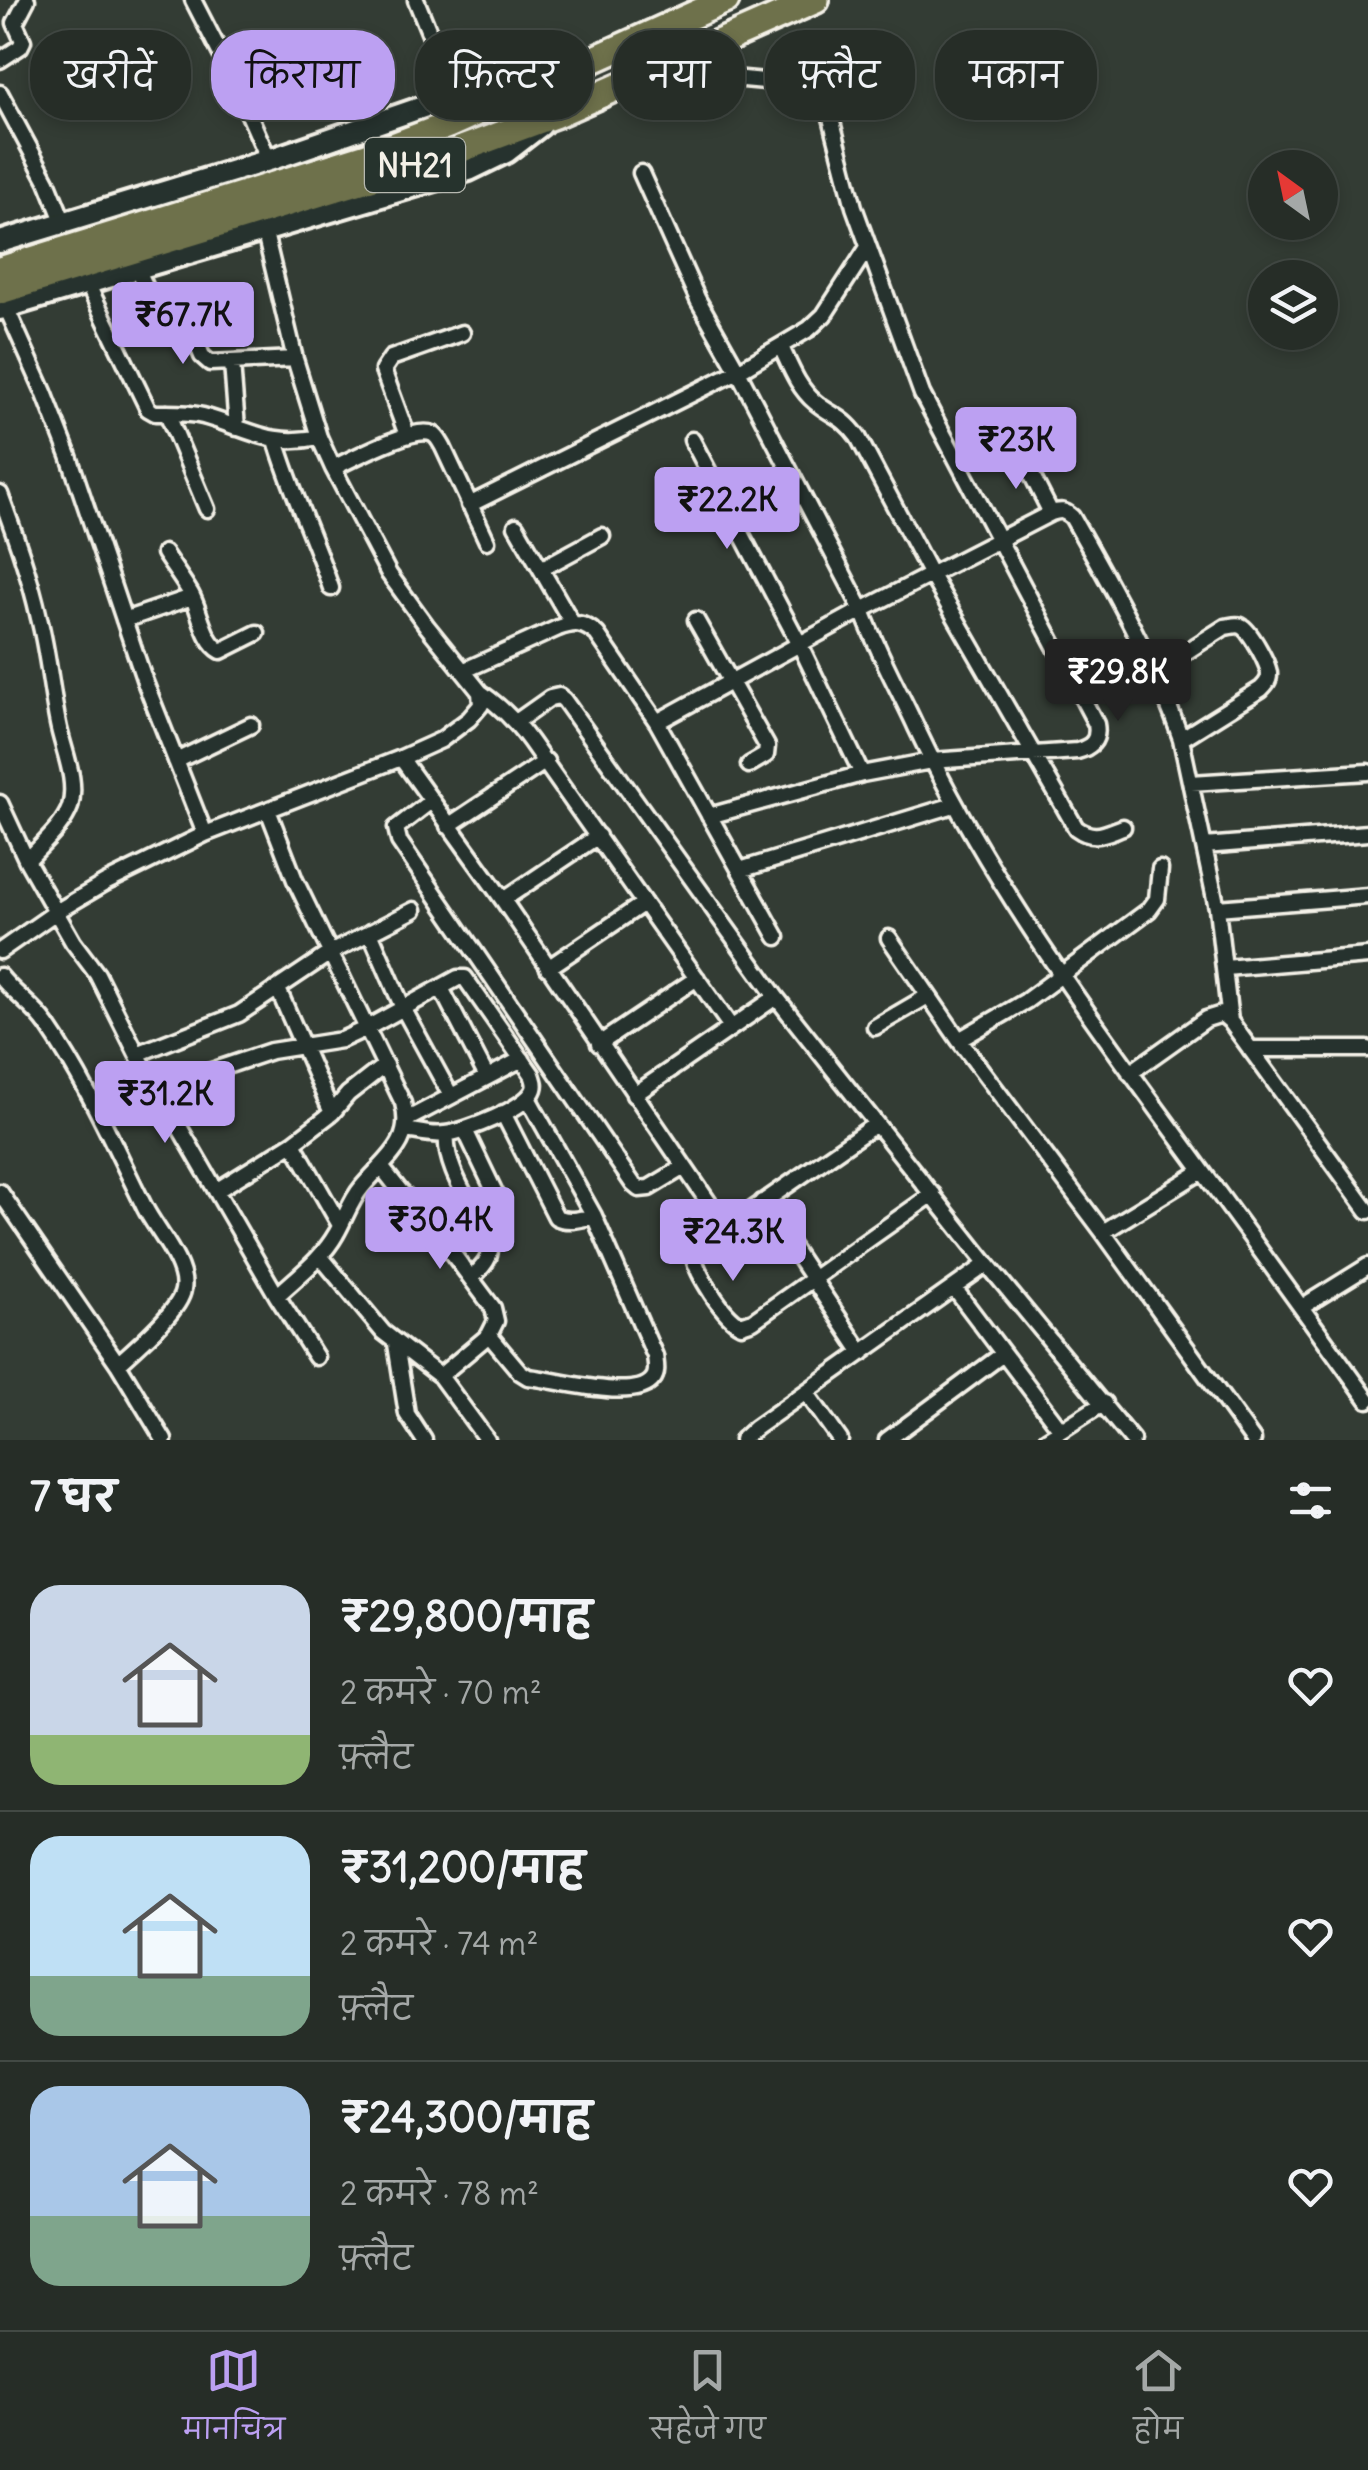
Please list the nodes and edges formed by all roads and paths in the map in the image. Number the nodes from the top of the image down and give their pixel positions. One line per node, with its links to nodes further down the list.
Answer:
1 (28, 0): 8 (street)
2 (195, 0): 15 (street)
3 (416, 0): 6 (street)
4 (726, 0): 9 (highway, NH21)
5 (816, 0): 7 (highway, NH21)
6 (428, 30)
7 (745, 32)
8 (0, 60)
9 (593, 60)
10 (745, 79): 20 (street)
11 (613, 90): 18 (highway, NH21)
12 (2, 102): 17 (street)
13 (415, 110): 15 (street)
14 (459, 120): 22 (highway, NH21)
15 (270, 160): 17 (street)
16 (641, 173): 29 (street)
17 (64, 222): 19 (street)
18 (263, 222): 21 (street); 24 (highway, NH21); 27 (street)
19 (0, 242)
20 (868, 247): 26 (street); 44 (street)
21 (137, 268): 23 (street); 28 (street)
22 (0, 270)
23 (87, 283): 24 (street); 30 (street)
24 (2, 303): 52 (street)
25 (462, 333): 32 (street)
26 (781, 347): 29 (street); 48 (street)
27 (295, 359): 28 (street); 33 (street)
28 (232, 364): 31 (street)
29 (738, 371): 39 (street); 51 (street)
30 (167, 413): 31 (street); 40 (street)
31 (236, 428): 34 (street)
32 (407, 436): 37 (street); 39 (street)
33 (319, 437): 34 (street); 37 (street)
34 (276, 440): 49 (street)
35 (692, 440): 56 (street)
36 (1020, 452): 41 (street)
37 (333, 468): 57 (street)
38 (0, 494): 85 (street)
39 (470, 505): 45 (street)
40 (207, 508)
41 (1051, 513): 44 (street); 58 (street)
42 (516, 526): 47 (street)
43 (602, 536): 47 (street)
44 (999, 540): 48 (street); 65 (street)
45 (487, 542)
46 (164, 553): 50 (street)
47 (541, 569): 54 (street)
48 (932, 574): 51 (street); 65 (street)
49 (332, 588)
50 (192, 596): 52 (street); 55 (street)
51 (862, 610): 56 (street); 69 (street)
52 (124, 620): 67 (street)
53 (696, 620): 59 (street)
54 (572, 623): 57 (street); 62 (street)
55 (257, 633)
56 (800, 645): 59 (street); 72 (street)
57 (464, 670): 60 (street)
58 (1153, 674): 64 (street); 64 (street)
59 (730, 683): 62 (street); 70 (street)
60 (480, 692): 61 (street); 66 (street)
61 (516, 722): 68 (street); 108 (street)
62 (657, 722): 78 (street)
63 (251, 725): 67 (street)
64 (1181, 739): 73 (street)
65 (1034, 755): 69 (street); 80 (street)
66 (401, 758): 74 (street); 77 (street)
67 (176, 760): 82 (street)
68 (546, 761): 79 (street); 83 (street)
69 (931, 761): 72 (street); 76 (street)
70 (749, 765)
71 (1368, 772): 73 (street)
72 (862, 774): 78 (street)
73 (1192, 782): 84 (street)
74 (431, 801): 79 (street); 136 (street)
75 (0, 803): 85 (street)
76 (954, 804): 87 (street); 102 (street)
77 (268, 810): 82 (street); 98 (street)
78 (709, 816): 87 (street)
79 (448, 826): 89 (street)
80 (1123, 827)
81 (1368, 833): 84 (street)
82 (204, 834): 93 (street)
83 (598, 836): 89 (street); 90 (street)
84 (1204, 846): 91 (street)
85 (27, 860): 93 (street)
86 (1160, 869): 102 (street)
87 (740, 870): 95 (street)
88 (1368, 896): 91 (street)
89 (503, 900): 100 (street)
90 (644, 902): 100 (street); 104 (street)
91 (1216, 908): 101 (street)
92 (414, 910): 94 (street)
93 (56, 912): 97 (street); 119 (street)
94 (370, 932): 98 (street); 109 (street)
95 (778, 937)
96 (888, 938): 107 (street)
97 (0, 951)
98 (330, 954): 106 (street); 113 (street)
99 (1368, 956): 101 (street)
100 (548, 968): 115 (street)
101 (1225, 968): 110 (street)
102 (1060, 974): 114 (street); 122 (street)
103 (0, 976): 161 (street)
104 (697, 978): 111 (street); 115 (street)
105 (441, 988): 109 (street); 120 (street); 123 (street)
106 (278, 989): 116 (street); 119 (street)
107 (928, 996): 112 (street); 114 (street)
108 (776, 998): 111 (street); 131 (street)
109 (404, 1008): 113 (street); 126 (street)
110 (1230, 1021): 117 (street); 122 (street)
111 (731, 1027): 125 (street)
112 (875, 1027)
113 (367, 1028): 116 (street); 121 (street)
114 (959, 1040): 147 (street)
115 (599, 1044): 125 (street)
116 (305, 1047): 124 (street); 128 (street)
117 (1250, 1048): 118 (street); 143 (street)
118 (1368, 1049)
119 (137, 1054): 124 (street)
120 (522, 1059): 123 (street); 127 (street)
121 (386, 1065): 128 (street); 130 (street)
122 (1130, 1073): 137 (street)
123 (488, 1077): 126 (street)
124 (158, 1089): 138 (street)
125 (634, 1095): 136 (street)
126 (451, 1096): 130 (street)
127 (528, 1098): 129 (street); 144 (street)
128 (332, 1113): 134 (street)
129 (503, 1113): 132 (street); 144 (street)
130 (407, 1124): 133 (street); 135 (street)
131 (876, 1124): 140 (street); 142 (street)
132 (465, 1130): 133 (street); 141 (street)
133 (447, 1134): 151 (street)
134 (293, 1143): 138 (street); 145 (street)
135 (382, 1168): 145 (street); 151 (street)
136 (684, 1168): 146 (street)
137 (1202, 1171): 147 (street); 155 (street)
138 (216, 1190): 154 (street)
139 (0, 1192): 161 (street)
140 (933, 1194): 149 (street); 152 (street)
141 (500, 1202)
142 (762, 1202): 146 (street); 152 (street)
143 (1368, 1211)
144 (594, 1216): 156 (street)
145 (340, 1225): 148 (street)
146 (726, 1228): 152 (street)
147 (1103, 1232): 175 (street)
148 (320, 1256): 154 (street); 157 (street)
149 (988, 1264): 153 (street); 165 (street)
150 (1368, 1266): 155 (street)
151 (472, 1278): 156 (street)
152 (812, 1279): 158 (street)
153 (954, 1288): 158 (street); 159 (street)
154 (277, 1296): 160 (street)
155 (1302, 1307): 164 (street)
156 (489, 1335): 162 (street)
157 (396, 1344): 162 (street); 168 (street)
158 (862, 1352): 163 (street)
159 (1003, 1354): 166 (street); 172 (street)
160 (316, 1357)
161 (118, 1364): 167 (street)
162 (440, 1376): 169 (street)
163 (806, 1392): 170 (street); 171 (street)
164 (1368, 1400)
165 (1104, 1403): 166 (street); 174 (street)
166 (1061, 1430): 173 (street)
167 (164, 1440)
168 (424, 1440)
169 (487, 1440)
170 (742, 1440)
171 (840, 1440)
172 (886, 1440)
173 (1046, 1440)
174 (1132, 1440)
175 (1253, 1440)

